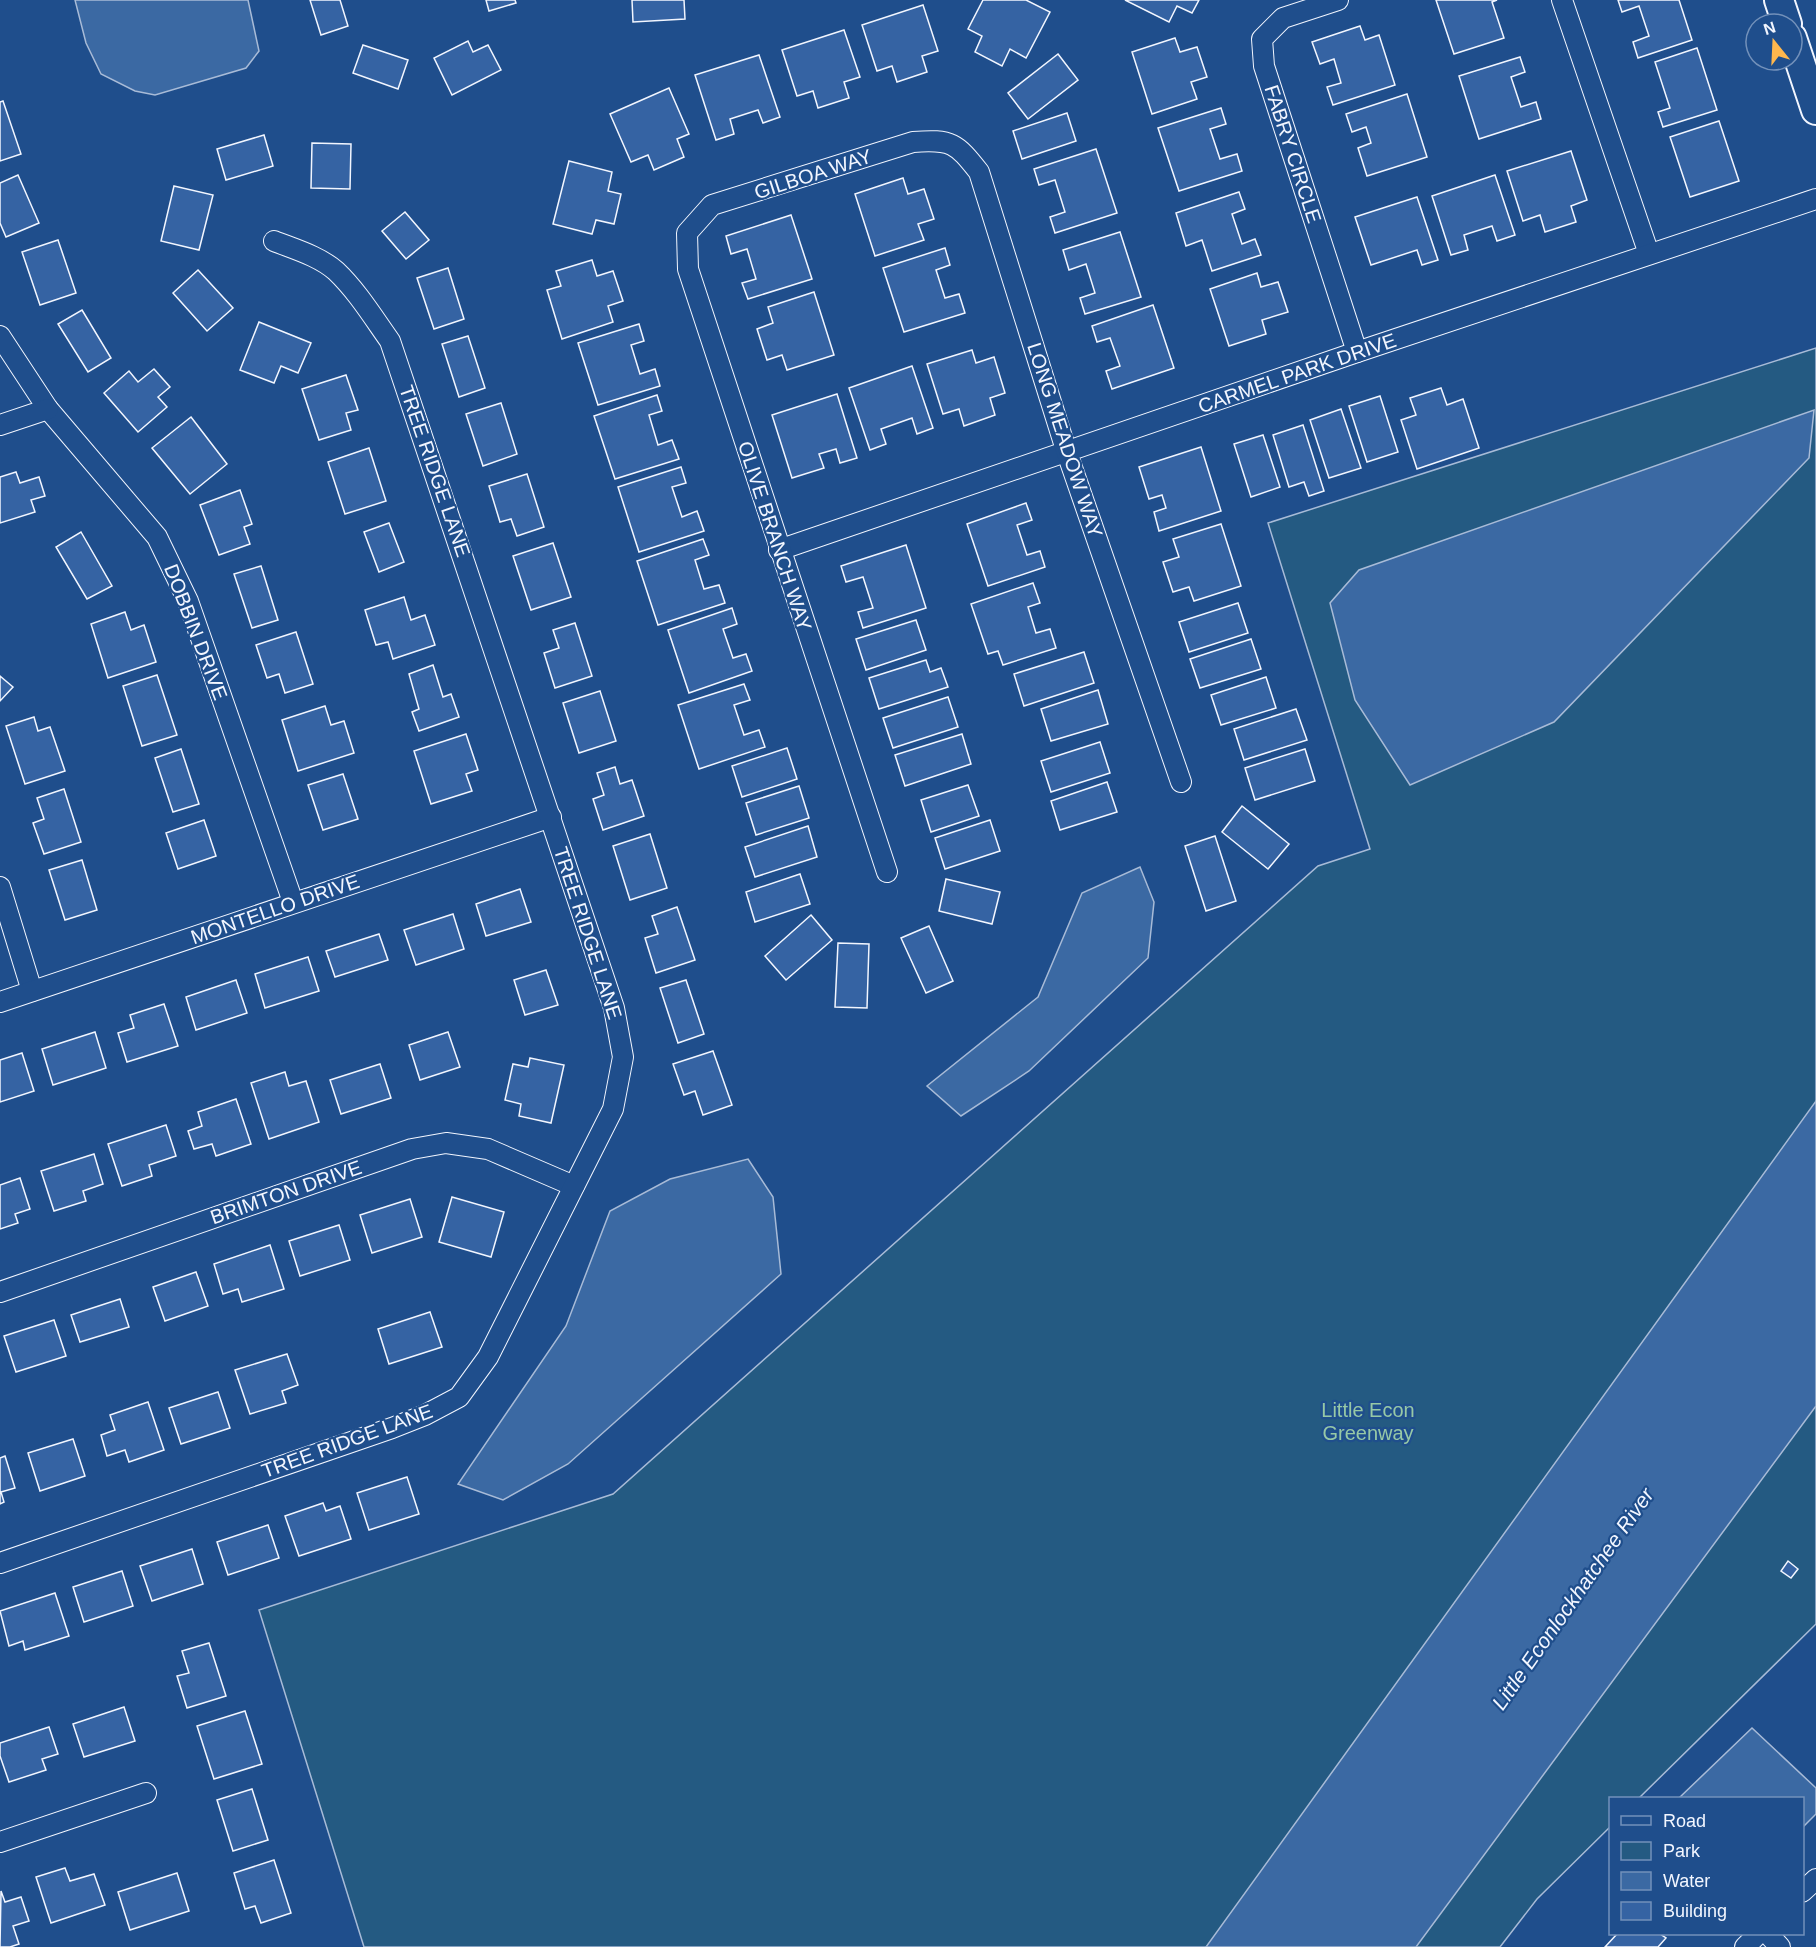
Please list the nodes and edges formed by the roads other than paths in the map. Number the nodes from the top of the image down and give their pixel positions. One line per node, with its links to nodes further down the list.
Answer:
1 (1338, 0): 11 (street, FABRY CIRCLE)
2 (1562, 0): 9 (street)
3 (1803, 72): 4 (main road)
4 (1816, 110)
5 (913, 142): 7 (street, GILBOA WAY); 14 (street, LONG MEADOW WAY)
6 (1816, 199): 9 (street, CARMEL PARK DRIVE)
7 (712, 205): 15 (street, OLIVE BRANCH WAY)
8 (274, 241): 17 (street, TREE RIDGE LANE)
9 (1649, 254): 11 (street, CARMEL PARK DRIVE)
10 (0, 336): 12 (street, DOBBIN DRIVE)
11 (1357, 352): 14 (street, CARMEL PARK DRIVE)
12 (48, 409): 13 (street); 20 (street, DOBBIN DRIVE)
13 (0, 425)
14 (1067, 453): 15 (street, CARMEL PARK DRIVE); 16 (street, LONG MEADOW WAY)
15 (779, 550): 18 (street, OLIVE BRANCH WAY)
16 (1181, 782)
17 (550, 817): 20 (street, MONTELLO DRIVE); 23 (street, TREE RIDGE LANE)
18 (888, 872)
19 (0, 887): 21 (street)
20 (293, 902): 21 (street, MONTELLO DRIVE)
21 (32, 991): 22 (street, MONTELLO DRIVE)
22 (0, 1002)
23 (574, 1186): 24 (street, BRIMTON DRIVE); 25 (street, TREE RIDGE LANE)
24 (0, 1292)
25 (0, 1563)
26 (146, 1793): 27 (street)
27 (0, 1842)
28 (1816, 1879): 29 (street)
29 (1804, 1891)
30 (1757, 1935): 32 (street)
31 (1769, 1935): 33 (street)
32 (1744, 1947)
33 (1780, 1947)

